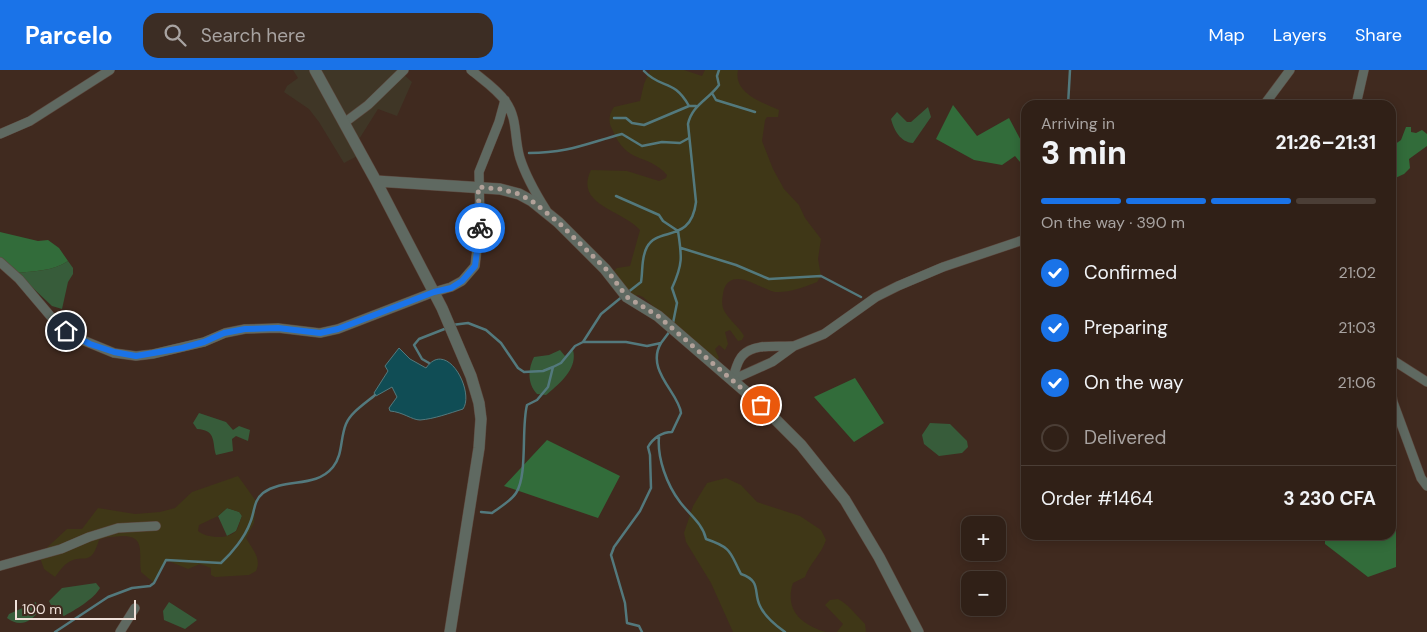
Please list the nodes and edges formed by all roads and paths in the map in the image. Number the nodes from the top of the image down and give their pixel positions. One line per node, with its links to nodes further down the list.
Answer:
1 (110, 70): 11 (street)
2 (315, 70): 10 (street)
3 (404, 70): 10 (street)
4 (471, 70): 7 (street)
5 (1290, 70): 8 (street)
6 (1364, 70): 9 (street)
7 (504, 100): 13 (street); 14 (street)
8 (1268, 100)
9 (1357, 100)
10 (344, 123): 12 (street)
11 (0, 134)
12 (376, 181): 13 (street); 17 (street)
13 (478, 187): 14 (street); 17 (street)
14 (549, 215): 20 (street)
15 (1021, 241): 18 (street)
16 (0, 262): 17 (street)
17 (434, 292): 28 (street)
18 (794, 346): 20 (street); 20 (street)
19 (1396, 362): 21 (street)
20 (732, 380): 29 (street)
21 (1427, 382)
22 (1396, 410): 23 (street)
23 (1427, 486)
24 (156, 526): 25 (street)
25 (0, 566)
26 (135, 608): 27 (street)
27 (120, 632)
28 (450, 632)
29 (918, 632)

